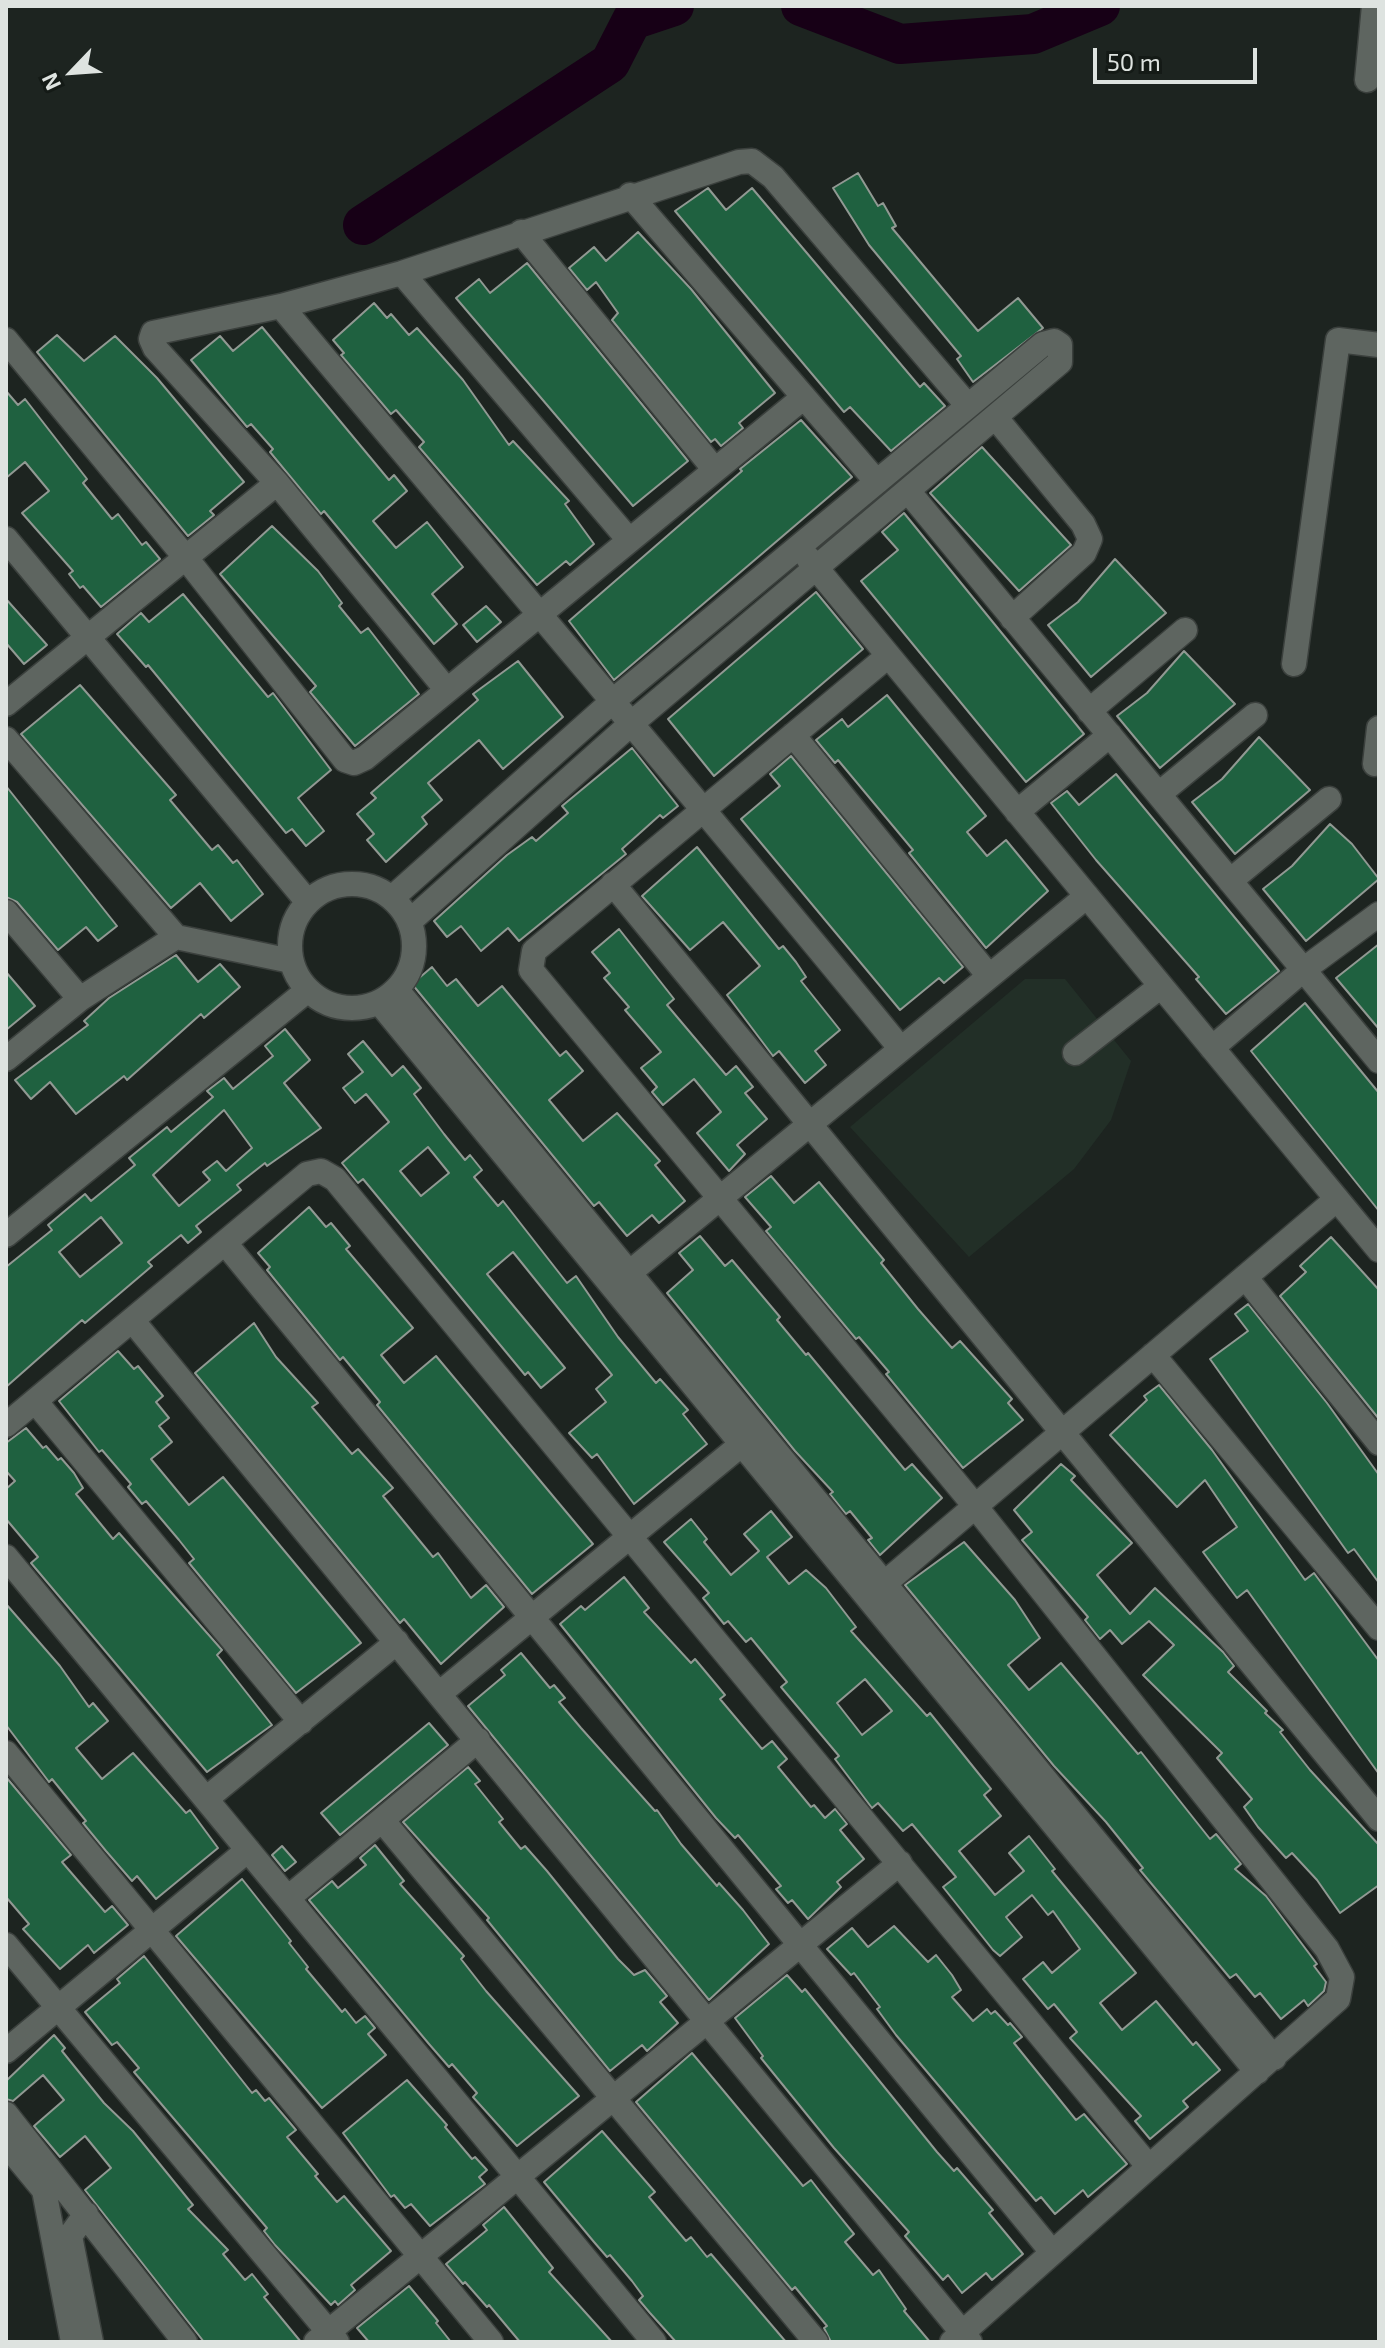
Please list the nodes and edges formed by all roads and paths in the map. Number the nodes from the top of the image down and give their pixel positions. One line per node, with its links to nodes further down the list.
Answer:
1 (1374, 6): 2 (street)
2 (1367, 80)
3 (630, 195): 4 (street); 9 (street); 10 (street)
4 (521, 232): 5 (street); 12 (street)
5 (402, 273): 6 (street); 17 (street)
6 (281, 306): 14 (street); 21 (street)
7 (6, 340): 19 (street)
8 (1379, 345): 26 (street)
9 (804, 397): 12 (street); 13 (street)
10 (968, 406): 11 (street); 13 (street)
11 (996, 418): 15 (street); 22 (street)
12 (715, 470): 17 (street)
13 (877, 482): 18 (street)
14 (277, 483): 19 (street); 27 (street)
15 (908, 491): 20 (street); 22 (street)
16 (6, 539): 24 (street)
17 (629, 540): 21 (street)
18 (799, 547): 20 (street); 28 (street)
19 (186, 558): 24 (street); 27 (street)
20 (816, 568): 25 (street); 32 (street)
21 (538, 614): 27 (street); 28 (street)
22 (1012, 618): 30 (street)
23 (1185, 630): 30 (street)
24 (88, 640): 29 (street); 46 (street)
25 (888, 656): 34 (street); 41 (street)
26 (1294, 664)
27 (446, 689)
28 (614, 700): 32 (street); 45 (street)
29 (6, 704)
30 (1089, 711): 35 (street)
31 (1255, 715): 38 (street)
32 (633, 722): 40 (street); 49 (street)
33 (1379, 728): 37 (street)
34 (793, 735): 40 (street); 53 (street)
35 (1110, 735): 38 (street); 41 (street)
36 (6, 739): 50 (street)
37 (1375, 764)
38 (1159, 794): 42 (street)
39 (1329, 799): 42 (street)
40 (705, 809): 43 (street); 59 (street)
41 (1017, 812): 44 (street)
42 (1230, 881): 52 (street)
43 (613, 884): 63 (street); 64 (street)
44 (1087, 896): 53 (street); 54 (street)
45 (392, 898): 46 (street); 49 (street)
46 (307, 901): 51 (street)
47 (6, 912): 57 (street)
48 (1379, 914): 52 (street)
49 (409, 922): 56 (street)
50 (176, 937): 51 (street); 57 (street)
51 (291, 961): 55 (street)
52 (1303, 970): 58 (street); 62 (street)
53 (989, 976): 59 (street)
54 (1161, 986): 58 (street); 60 (street)
55 (308, 990): 56 (street); 66 (street)
56 (388, 996): 70 (street)
57 (80, 999): 61 (street)
58 (1212, 1048): 65 (street)
59 (901, 1049): 63 (street)
60 (1075, 1053)
61 (6, 1059)
62 (1379, 1061)
63 (810, 1123): 64 (street); 75 (street)
64 (719, 1199): 70 (street); 78 (street)
65 (1337, 1199): 68 (street); 69 (street)
66 (6, 1235)
67 (225, 1243): 71 (street); 79 (street); 82 (street)
68 (1379, 1250)
69 (1245, 1277): 72 (street); 77 (street)
70 (620, 1280): 76 (street)
71 (132, 1320): 73 (street); 84 (street)
72 (1153, 1355): 75 (street); 83 (street)
73 (35, 1401): 74 (street); 86 (street)
74 (6, 1425)
75 (1063, 1432): 78 (street); 90 (street)
76 (750, 1438): 79 (street); 81 (street)
77 (1379, 1443)
78 (975, 1506): 81 (street); 101 (street)
79 (632, 1535): 82 (street); 93 (street)
80 (6, 1557): 89 (street)
81 (876, 1591): 101 (street)
82 (532, 1618): 85 (street); 97 (street)
83 (1379, 1628)
84 (397, 1642): 85 (street); 86 (street)
85 (439, 1694): 87 (street)
86 (301, 1722): 89 (street)
87 (478, 1740): 91 (street); 99 (street)
88 (6, 1753): 95 (street)
89 (206, 1799): 92 (street)
90 (1379, 1819)
91 (382, 1820): 94 (street); 102 (street)
92 (248, 1850): 94 (street); 95 (street)
93 (900, 1863): 97 (street); 105 (street)
94 (288, 1898): 106 (street)
95 (152, 1930): 98 (street); 109 (street)
96 (6, 1945): 98 (street)
97 (800, 1945): 99 (street); 108 (street)
98 (57, 2008): 100 (street); 110 (street)
99 (708, 2020): 102 (street); 111 (street)
100 (6, 2051)
101 (1265, 2065): 105 (street)
102 (613, 2099): 106 (street); 117 (street)
103 (6, 2114): 107 (street)
104 (6, 2144): 112 (street)
105 (1149, 2167): 108 (street)
106 (518, 2177): 109 (street); 116 (street)
107 (86, 2214): 113 (street); 114 (street)
108 (1052, 2252): 111 (street)
109 (421, 2256): 110 (street); 115 (street)
110 (327, 2339)
111 (962, 2339)
112 (73, 2342)
113 (91, 2342)
114 (185, 2342)
115 (491, 2342)
116 (654, 2342)
117 (816, 2342)

